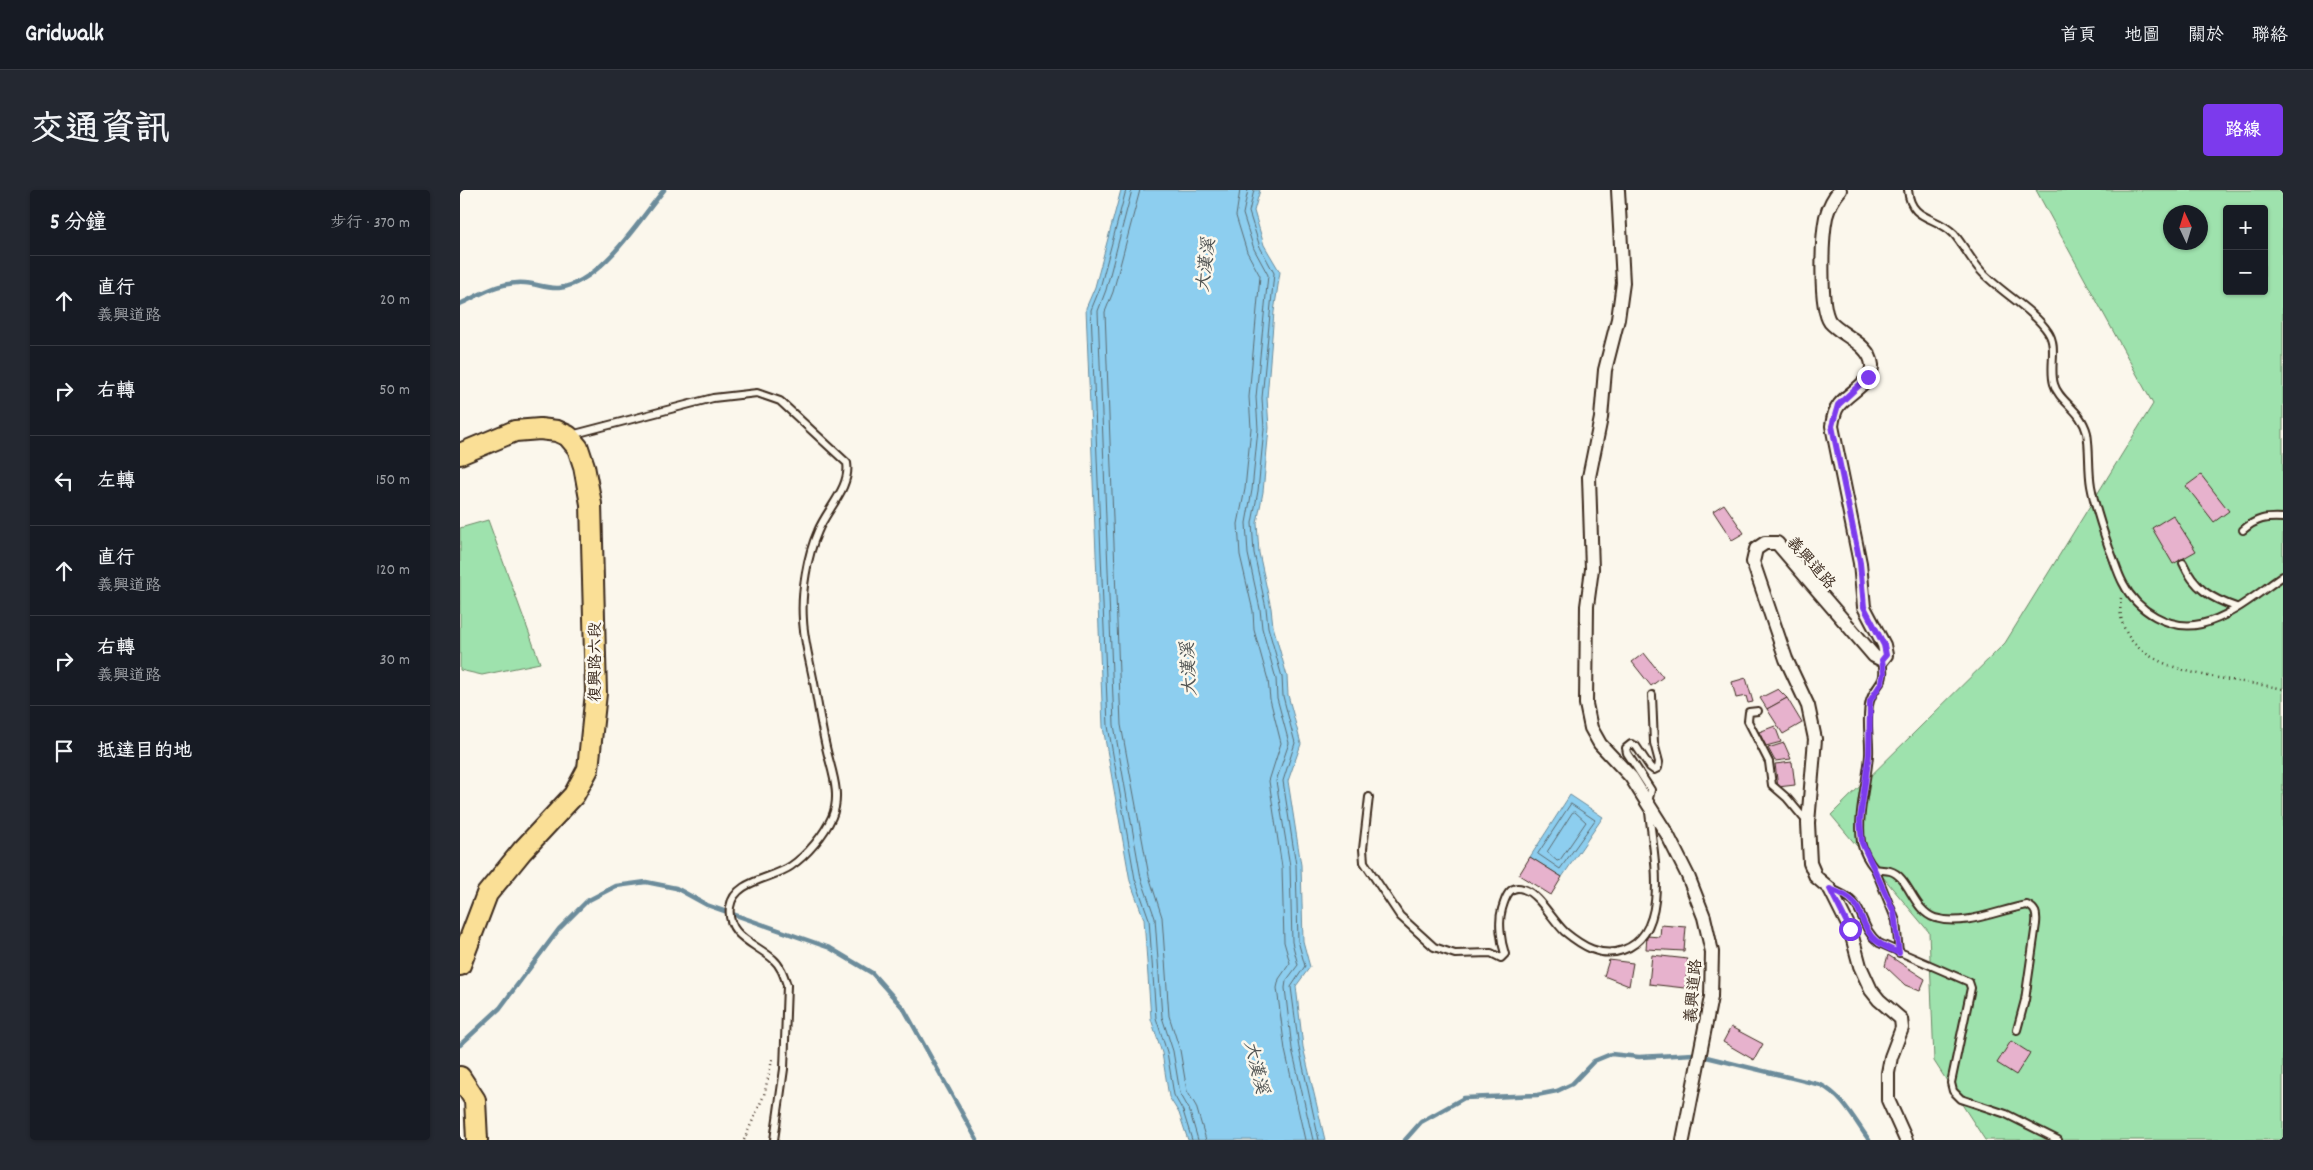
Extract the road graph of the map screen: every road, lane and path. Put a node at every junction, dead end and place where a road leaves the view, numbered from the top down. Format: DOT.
graph roads {
  1 [pos="1618,190"];
  2 [pos="1840,190"];
  3 [pos="1908,190"];
  4 [pos="568,436"];
  5 [pos="460,454"];
  6 [pos="2283,518"];
  7 [pos="2243,530"];
  8 [pos="2183,562"];
  9 [pos="2283,576"];
  10 [pos="2124,585"];
  11 [pos="2236,607"];
  12 [pos="1882,660"];
  13 [pos="2283,689"];
  14 [pos="1652,695"];
  15 [pos="1758,711"];
  16 [pos="1369,796"];
  17 [pos="1648,803"];
  18 [pos="1808,823"];
  19 [pos="1875,869"];
  20 [pos="1830,889"];
  21 [pos="1899,953"];
  22 [pos="460,965"];
  23 [pos="784,1029"];
  24 [pos="2017,1030"];
  25 [pos="460,1077"];
  26 [pos="477,1140"];
  27 [pos="744,1140"];
  28 [pos="774,1140"];
  29 [pos="1683,1140"];
  30 [pos="1906,1140"];
  31 [pos="2058,1140"];
  1 -- 17 [label="street, 義興道路"];
  2 -- 12 [label="street, 義興道路"];
  3 -- 10 [label="lane"];
  4 -- 5 [label="main road"];
  4 -- 22 [label="main road, 復興路六段"];
  4 -- 23 [label="lane"];
  6 -- 7 [label="lane"];
  8 -- 11 [label="lane"];
  9 -- 11 [label="lane"];
  10 -- 11 [label="lane"];
  10 -- 13 [label="path"];
  12 -- 18 [label="street, 義興道路"];
  12 -- 19 [label="lane"];
  14 -- 17 [label="lane"];
  15 -- 18 [label="lane"];
  16 -- 17 [label="lane"];
  17 -- 29 [label="street, 義興道路"];
  18 -- 20 [label="street, 義興道路"];
  19 -- 21 [label="lane"];
  19 -- 24 [label="lane"];
  20 -- 21 [label="lane"];
  20 -- 30 [label="street, 義興道路"];
  21 -- 31 [label="lane"];
  23 -- 27 [label="path"];
  23 -- 28 [label="lane"];
  25 -- 26 [label="main road"];
}
